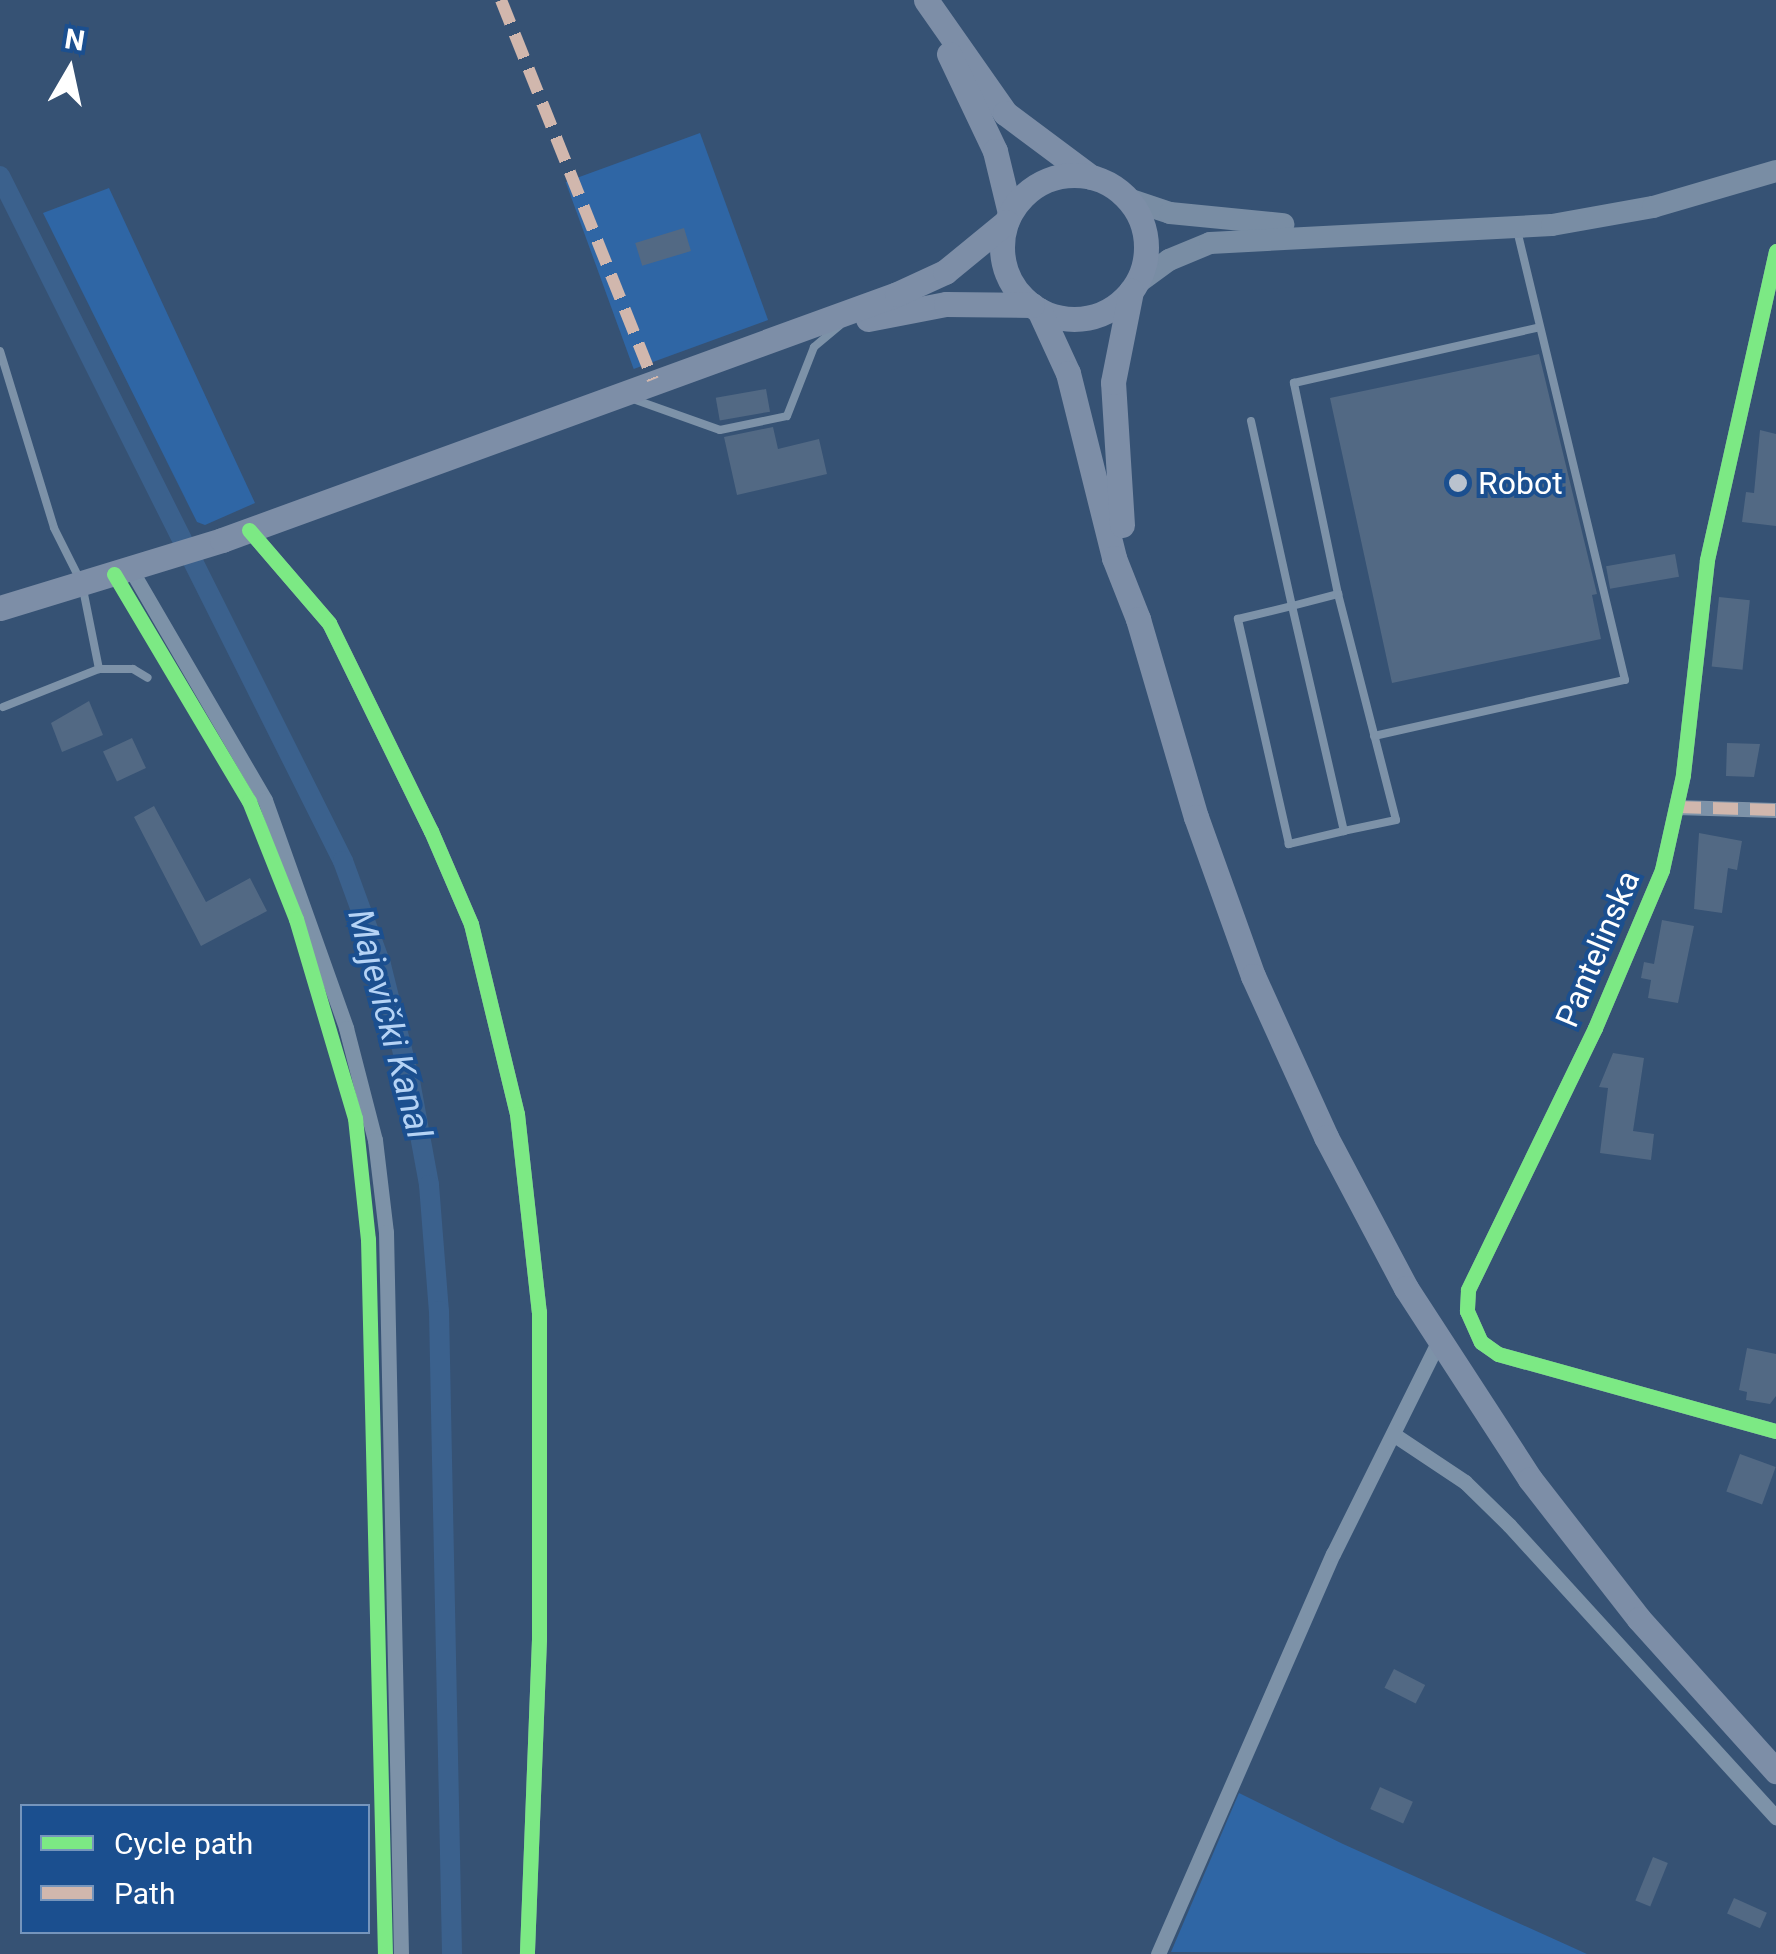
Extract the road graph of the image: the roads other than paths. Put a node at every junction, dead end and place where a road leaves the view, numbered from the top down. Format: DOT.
graph roads {
  1 [pos="924,0"];
  2 [pos="1776,171"];
  3 [pos="1091,177"];
  4 [pos="1128,199"];
  5 [pos="1008,218"];
  6 [pos="1516,228"];
  7 [pos="1381,232"];
  8 [pos="1776,251"];
  9 [pos="1133,288"];
  10 [pos="1036,308"];
  11 [pos="840,324"];
  12 [pos="1537,328"];
  13 [pos="780,337"];
  14 [pos="0,351"];
  15 [pos="613,395"];
  16 [pos="1251,421"];
  17 [pos="249,530"];
  18 [pos="130,568"];
  19 [pos="82,584"];
  20 [pos="1338,594"];
  21 [pos="1292,606"];
  22 [pos="0,608"];
  23 [pos="1138,619"];
  24 [pos="99,668"];
  25 [pos="148,678"];
  26 [pos="4,707"];
  27 [pos="1374,736"];
  28 [pos="1676,807"];
  29 [pos="1776,810"];
  30 [pos="1344,831"];
  31 [pos="1438,1340"];
  32 [pos="1776,1430"];
  33 [pos="1396,1436"];
  34 [pos="1776,1771"];
  35 [pos="1776,1816"];
  36 [pos="401,1954"];
  37 [pos="527,1954"];
  38 [pos="1158,1954"];
  1 -- 3 [label="main road"];
  1 -- 5 [label="main road"];
  2 -- 6 [label="main road"];
  3 -- 4 [label="main road"];
  3 -- 5 [label="main road"];
  4 -- 7 [label="main road"];
  4 -- 9 [label="main road"];
  5 -- 10 [label="main road"];
  5 -- 13 [label="main road"];
  6 -- 7 [label="main road"];
  6 -- 12 [label="lane"];
  7 -- 9 [label="main road"];
  8 -- 28 [label="street, Pantelinska"];
  9 -- 10 [label="main road"];
  9 -- 23 [label="main road"];
  10 -- 11 [label="main road"];
  10 -- 23 [label="main road"];
  11 -- 13 [label="main road"];
  11 -- 15 [label="lane"];
  12 -- 20 [label="lane"];
  12 -- 27 [label="lane"];
  13 -- 15 [label="main road"];
  14 -- 19 [label="lane"];
  15 -- 17 [label="main road"];
  16 -- 21 [label="lane"];
  17 -- 18 [label="main road"];
  17 -- 37 [label="street"];
  18 -- 19 [label="main road"];
  18 -- 36 [label="street"];
  19 -- 22 [label="main road"];
  19 -- 24 [label="lane"];
  20 -- 21 [label="lane"];
  20 -- 27 [label="lane"];
  21 -- 30 [label="lane"];
  21 -- 30 [label="lane"];
  23 -- 31 [label="main road"];
  24 -- 25 [label="lane"];
  24 -- 26 [label="lane"];
  27 -- 30 [label="lane"];
  28 -- 29 [label="street"];
  28 -- 32 [label="street, Pantelinska"];
  31 -- 33 [label="street"];
  31 -- 34 [label="main road"];
  33 -- 35 [label="street"];
  33 -- 38 [label="street"];
}
